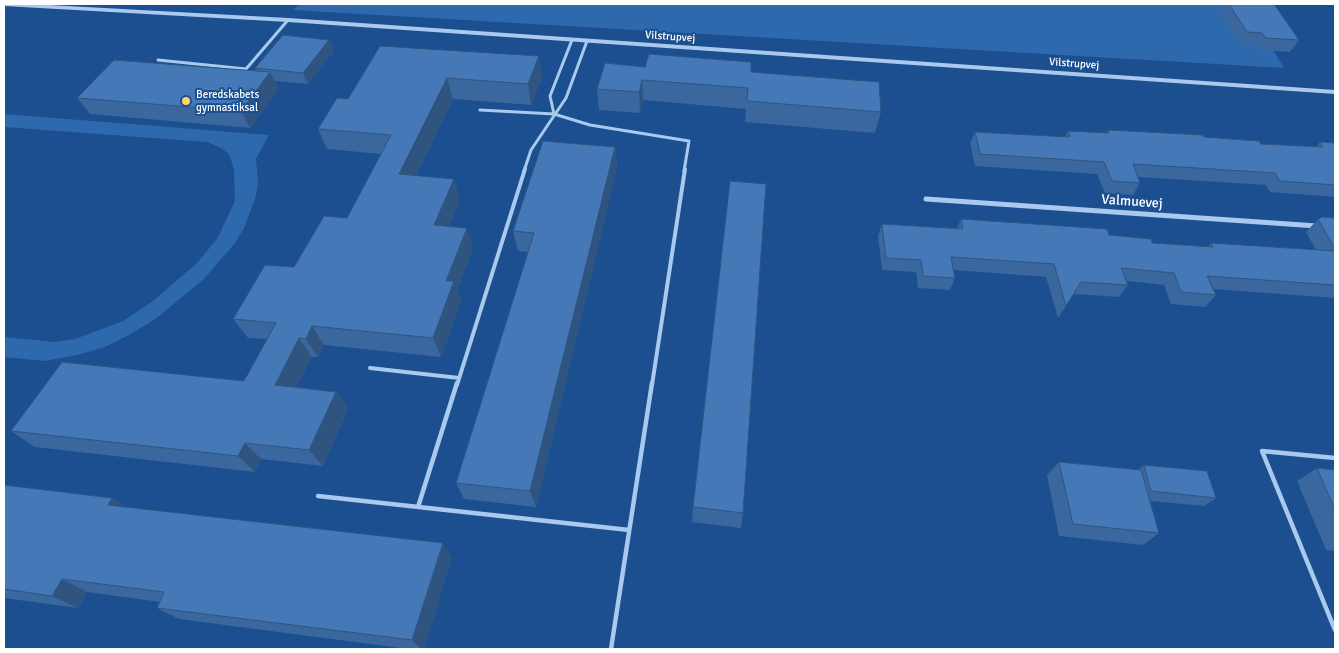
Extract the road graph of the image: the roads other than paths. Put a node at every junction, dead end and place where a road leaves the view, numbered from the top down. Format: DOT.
graph roads {
  1 [pos="4,4"];
  2 [pos="288,20"];
  3 [pos="572,40"];
  4 [pos="587,41"];
  5 [pos="158,60"];
  6 [pos="1335,92"];
  7 [pos="480,110"];
  8 [pos="554,114"];
  9 [pos="926,199"];
  10 [pos="1325,226"];
  11 [pos="370,368"];
  12 [pos="459,378"];
  13 [pos="1335,458"];
  14 [pos="318,496"];
  15 [pos="418,507"];
  16 [pos="629,530"];
  17 [pos="1335,630"];
  18 [pos="611,649"];
  1 -- 2 [label="street, Vilstrupvej"];
  2 -- 3 [label="street, Vilstrupvej"];
  2 -- 5 [label="lane"];
  3 -- 4 [label="street, Vilstrupvej"];
  3 -- 8 [label="lane"];
  4 -- 6 [label="street, Vilstrupvej"];
  4 -- 8 [label="lane"];
  7 -- 8 [label="lane"];
  8 -- 12 [label="lane"];
  8 -- 16 [label="lane"];
  9 -- 10 [label="street, Valmuevej"];
  11 -- 12 [label="lane"];
  12 -- 15 [label="lane"];
  13 -- 17 [label="lane"];
  14 -- 15 [label="lane"];
  15 -- 16 [label="lane"];
  16 -- 18 [label="lane"];
}
